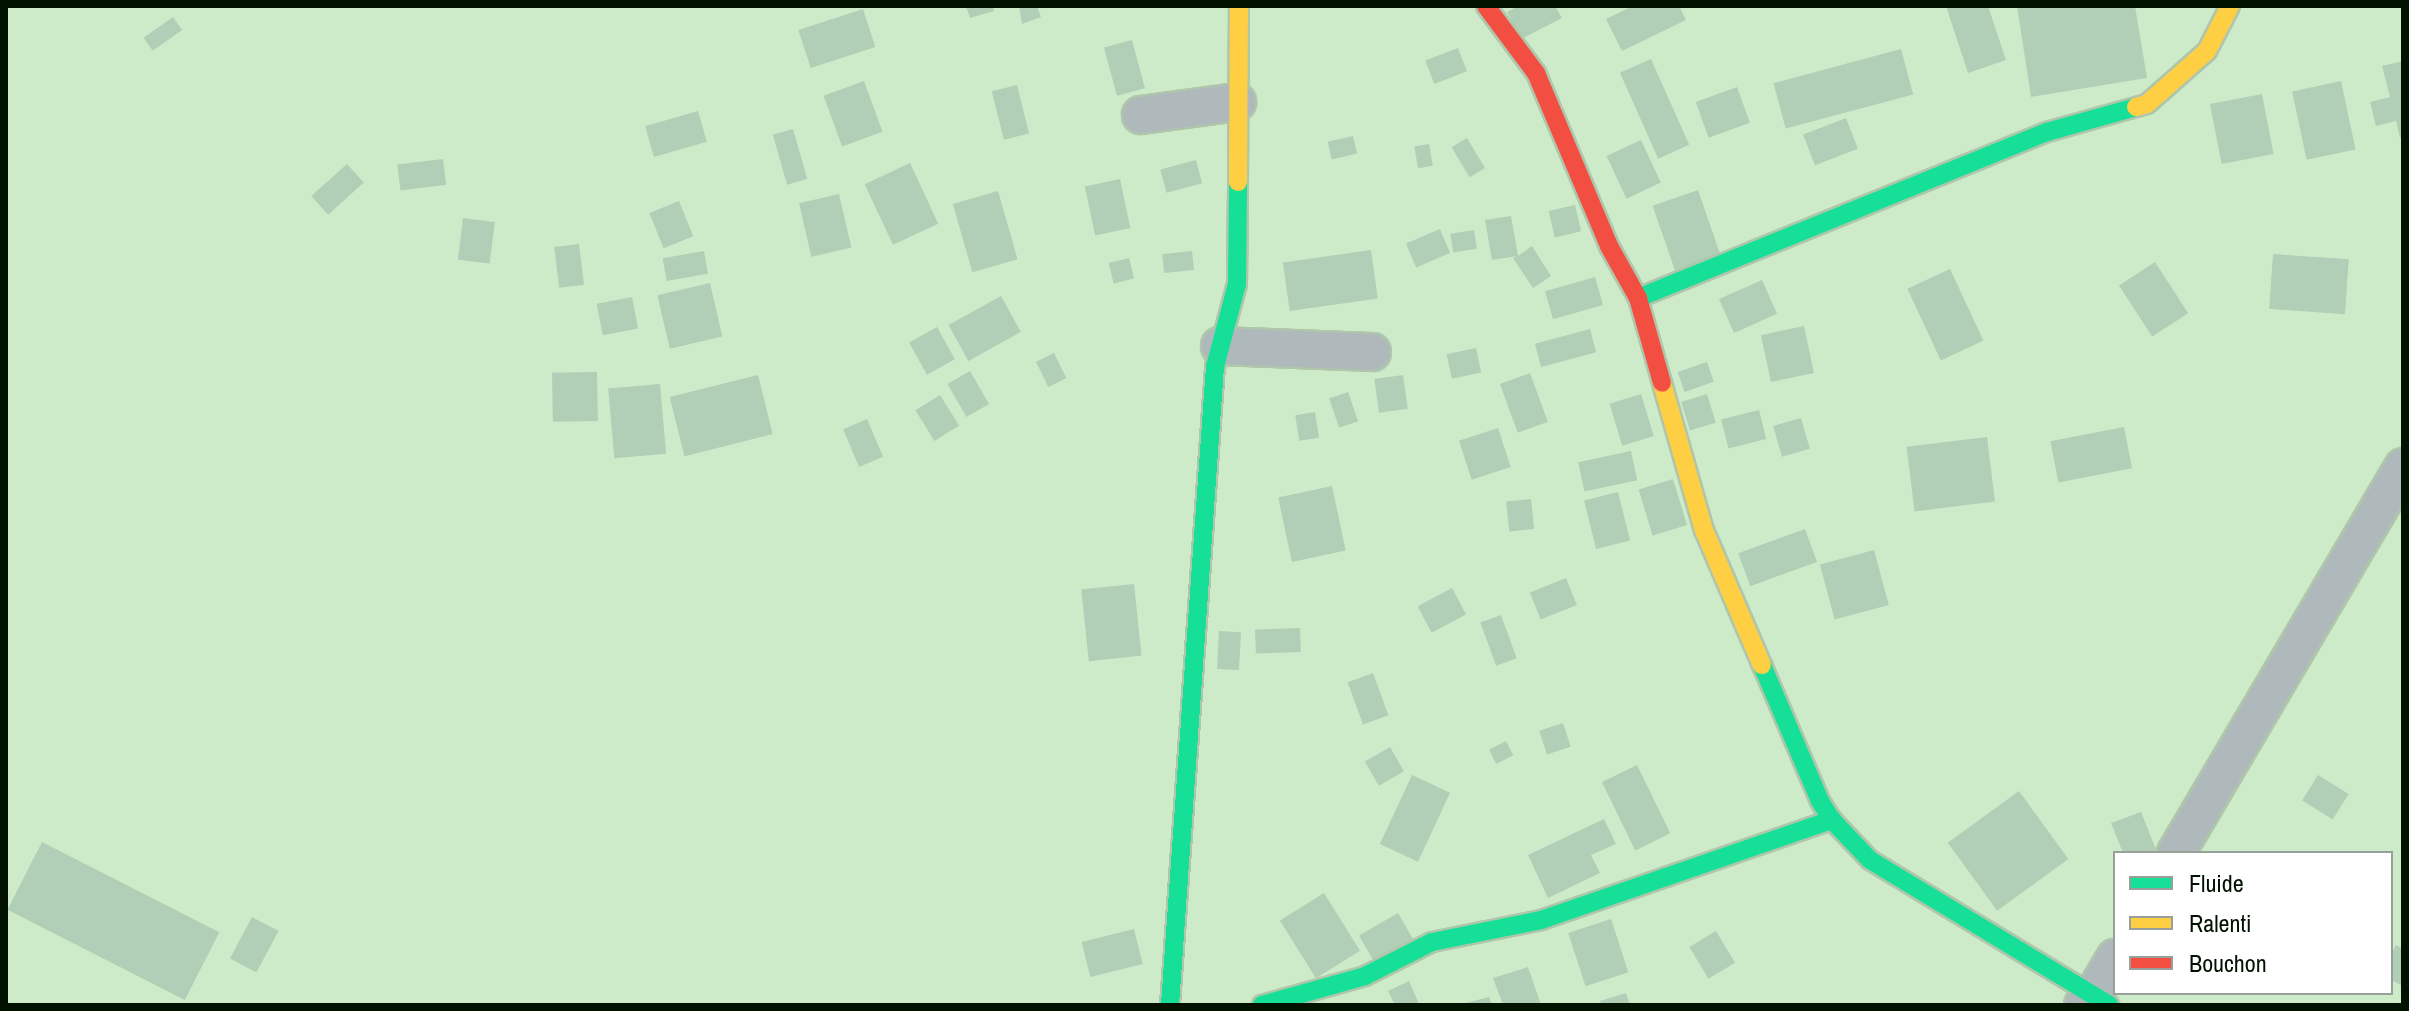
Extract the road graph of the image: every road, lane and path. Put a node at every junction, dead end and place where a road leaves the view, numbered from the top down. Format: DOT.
graph roads {
  1 [pos="1239,6"];
  2 [pos="1486,6"];
  3 [pos="2230,6"];
  4 [pos="1237,102"];
  5 [pos="1141,115"];
  6 [pos="1638,298"];
  7 [pos="1220,346"];
  8 [pos="1372,352"];
  9 [pos="2403,467"];
  10 [pos="1832,820"];
  11 [pos="2177,851"];
  12 [pos="2113,962"];
  13 [pos="2095,1001"];
  14 [pos="1170,1005"];
  15 [pos="1262,1005"];
  1 -- 4 [label="street"];
  2 -- 6 [label="street"];
  3 -- 6 [label="street"];
  4 -- 5 [label="street"];
  4 -- 7 [label="street"];
  6 -- 10 [label="street"];
  7 -- 8 [label="street"];
  7 -- 14 [label="street"];
  9 -- 11 [label="street"];
  10 -- 13 [label="street"];
  10 -- 15 [label="street"];
  12 -- 13 [label="street"];
}
